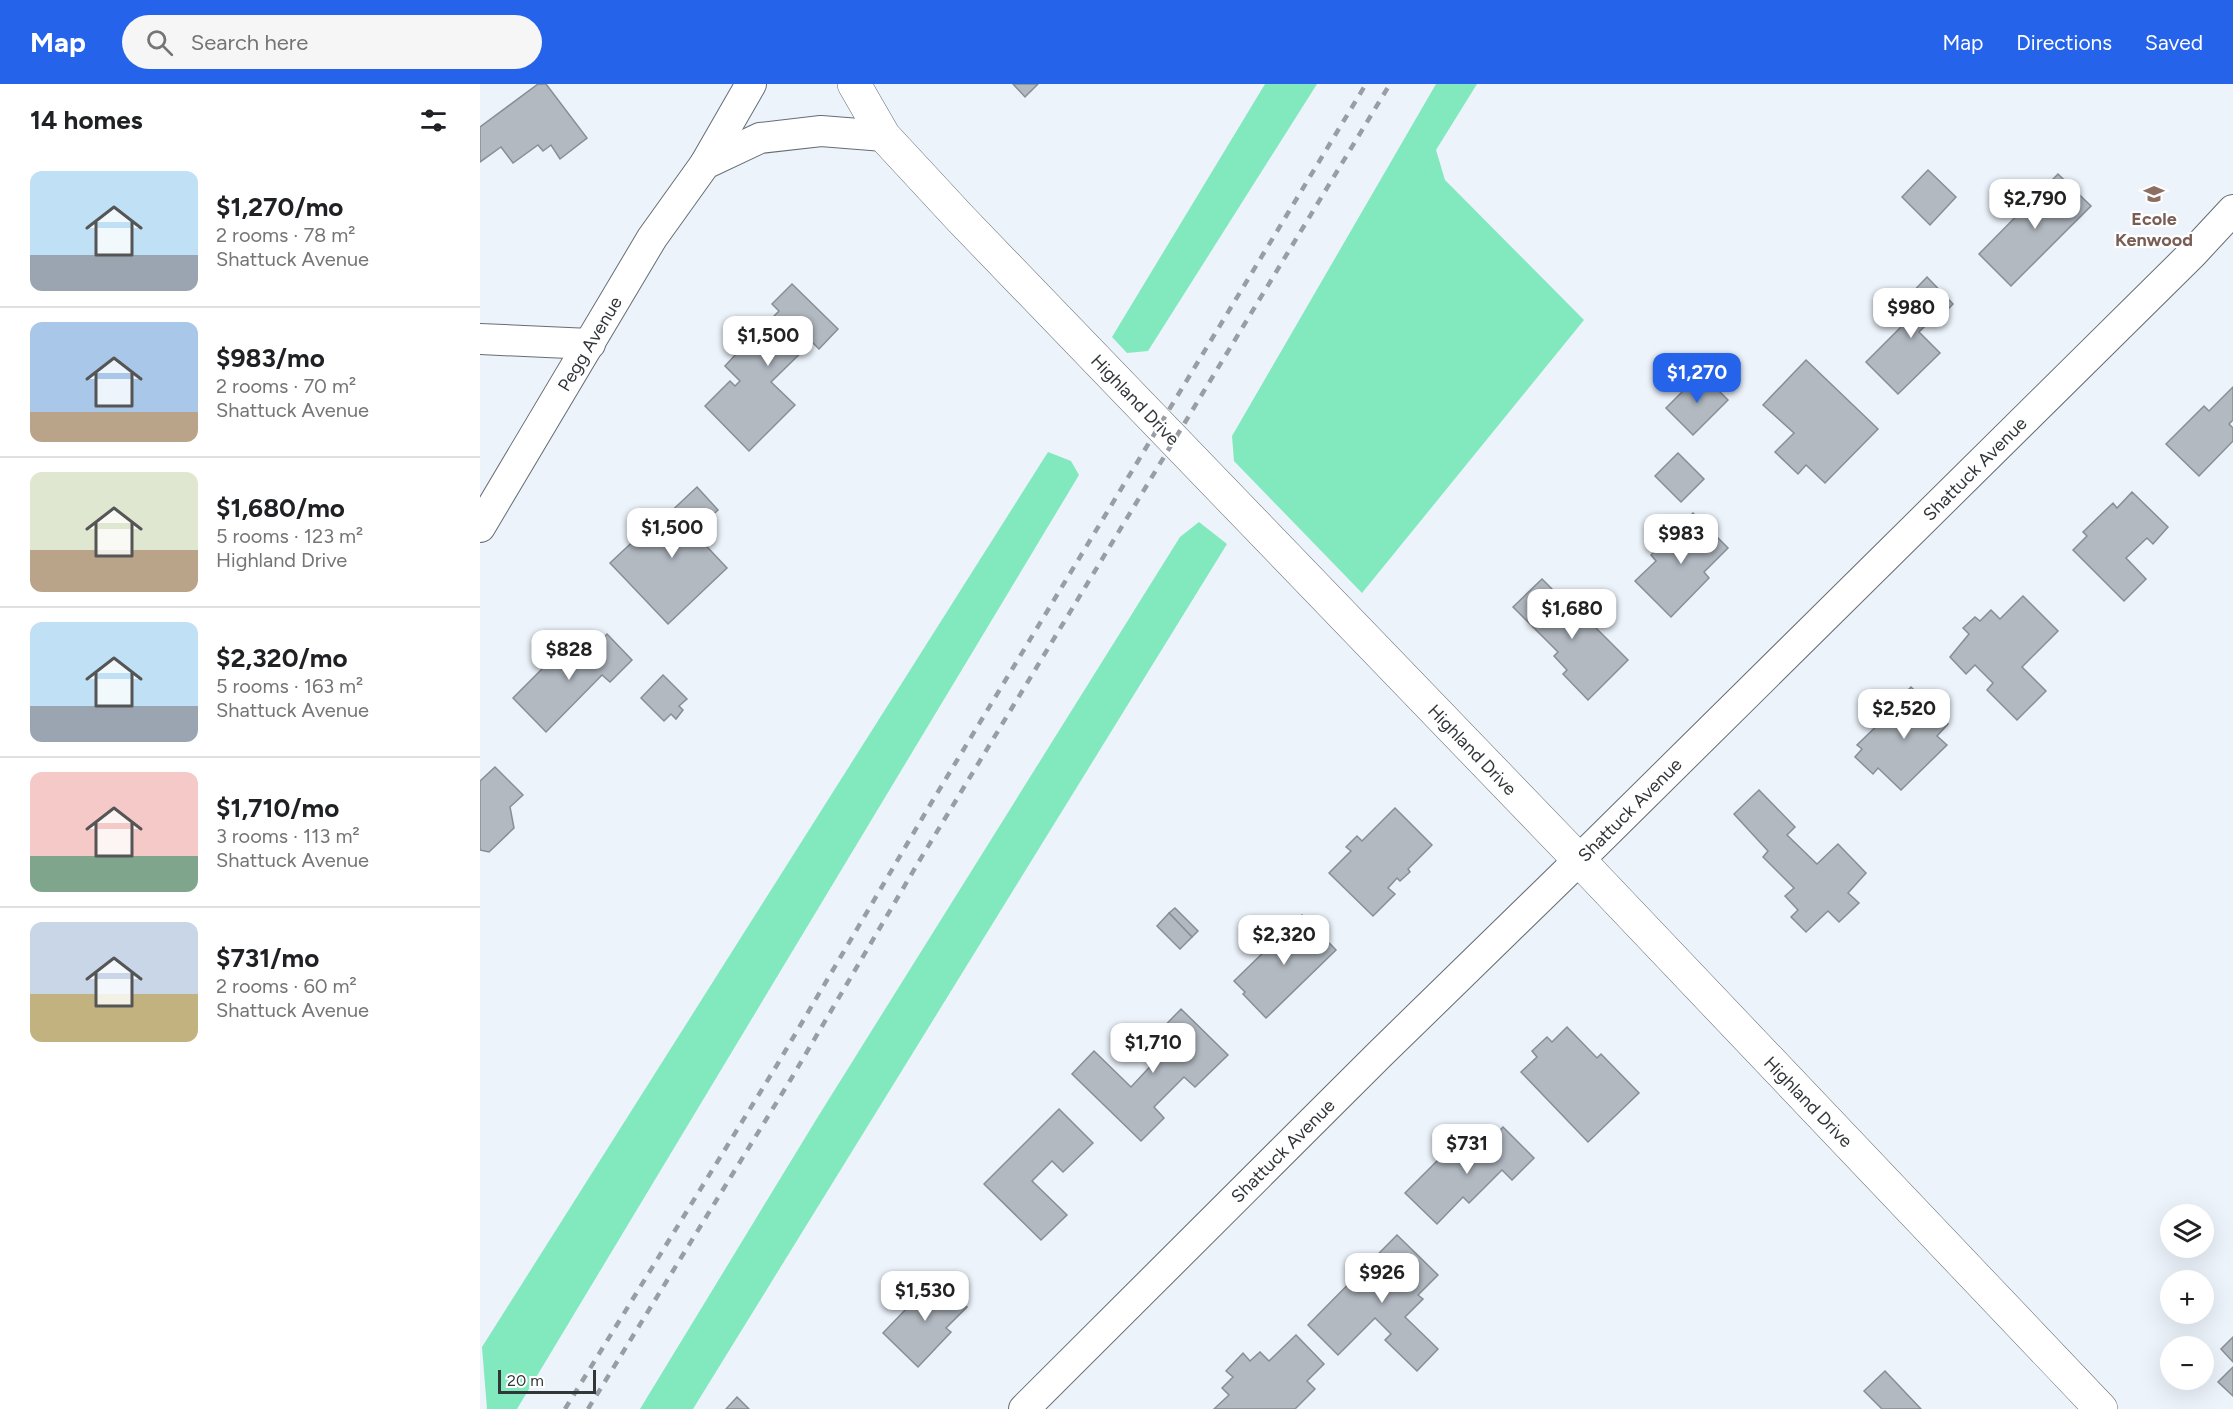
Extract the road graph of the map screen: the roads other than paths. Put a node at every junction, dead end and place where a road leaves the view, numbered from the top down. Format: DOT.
graph roads {
  1 [pos="751,84"];
  2 [pos="854,84"];
  3 [pos="884,136"];
  4 [pos="705,164"];
  5 [pos="2233,210"];
  6 [pos="480,339"];
  7 [pos="590,344"];
  8 [pos="480,527"];
  9 [pos="1579,860"];
  10 [pos="1024,1409"];
  11 [pos="2101,1409"];
  1 -- 4 [label="street, Pegg Avenue"];
  2 -- 3 [label="street, Highland Drive"];
  3 -- 4 [label="street, Pegg Avenue"];
  3 -- 9 [label="street, Highland Drive"];
  4 -- 7 [label="street, Pegg Avenue"];
  5 -- 9 [label="street, Shattuck Avenue"];
  6 -- 7 [label="street"];
  7 -- 8 [label="street, Pegg Avenue"];
  9 -- 10 [label="street, Shattuck Avenue"];
  9 -- 11 [label="street, Highland Drive"];
}
